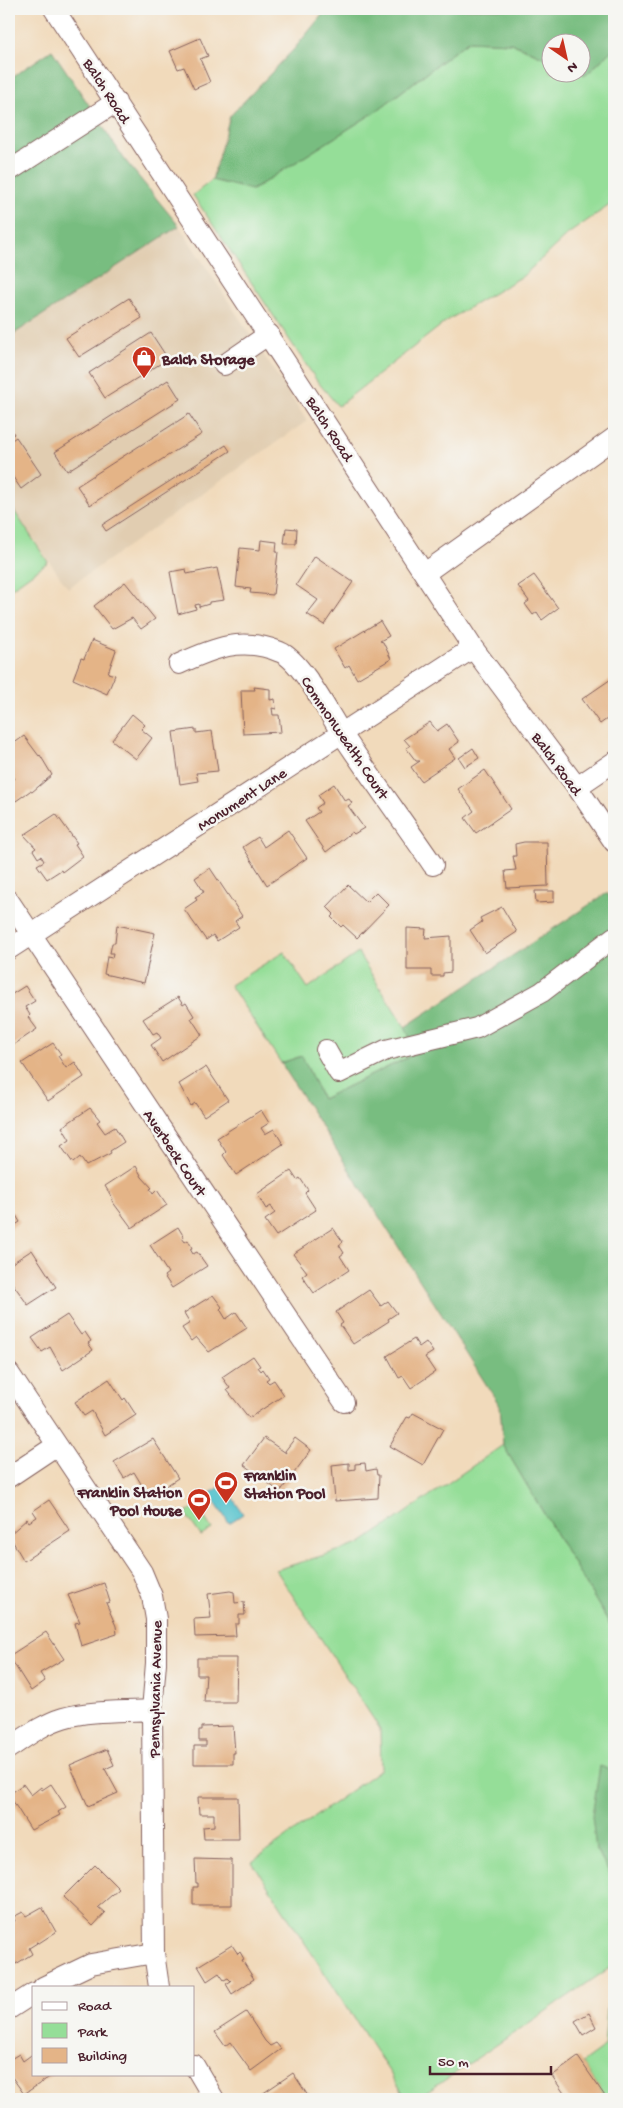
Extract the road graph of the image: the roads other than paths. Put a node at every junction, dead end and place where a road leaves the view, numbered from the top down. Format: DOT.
graph roads {
  1 [pos="54,9"];
  2 [pos="116,102"];
  3 [pos="9,171"];
  4 [pos="269,334"];
  5 [pos="224,365"];
  6 [pos="614,438"];
  7 [pos="425,573"];
  8 [pos="473,648"];
  9 [pos="178,664"];
  10 [pos="341,733"];
  11 [pos="614,762"];
  12 [pos="577,787"];
  13 [pos="614,842"];
  14 [pos="434,865"];
  15 [pos="9,901"];
  16 [pos="30,935"];
  17 [pos="614,937"];
  18 [pos="9,949"];
  19 [pos="326,1050"];
  20 [pos="9,1373"];
  21 [pos="344,1402"];
  22 [pos="57,1445"];
  23 [pos="9,1477"];
  24 [pos="152,1710"];
  25 [pos="9,1748"];
  26 [pos="154,1953"];
  27 [pos="45,1986"];
  28 [pos="159,1986"];
  29 [pos="32,1994"];
  30 [pos="9,2009"];
  31 [pos="195,2068"];
  32 [pos="214,2099"];
  1 -- 2 [label="street, Balch Road"];
  2 -- 3 [label="street"];
  2 -- 4 [label="street, Balch Road"];
  4 -- 5 [label="street"];
  4 -- 7 [label="street, Balch Road"];
  6 -- 7 [label="street"];
  7 -- 8 [label="street, Balch Road"];
  8 -- 10 [label="street, Monument Lane"];
  8 -- 12 [label="street, Balch Road"];
  9 -- 10 [label="street, Commonwealth Court"];
  10 -- 14 [label="street, Commonwealth Court"];
  10 -- 16 [label="street, Monument Lane"];
  11 -- 12 [label="street"];
  12 -- 13 [label="street, Balch Road"];
  15 -- 16 [label="street, Averbeck Court"];
  16 -- 18 [label="street, Monument Lane"];
  16 -- 21 [label="street, Averbeck Court"];
  17 -- 19 [label="street"];
  20 -- 22 [label="street, Pennsylvania Avenue"];
  22 -- 23 [label="street"];
  22 -- 24 [label="street, Pennsylvania Avenue"];
  24 -- 25 [label="street"];
  24 -- 26 [label="street, Pennsylvania Avenue"];
  26 -- 27 [label="street"];
  26 -- 28 [label="street, Pennsylvania Avenue"];
  29 -- 30 [label="street"];
  31 -- 32 [label="street"];
}
